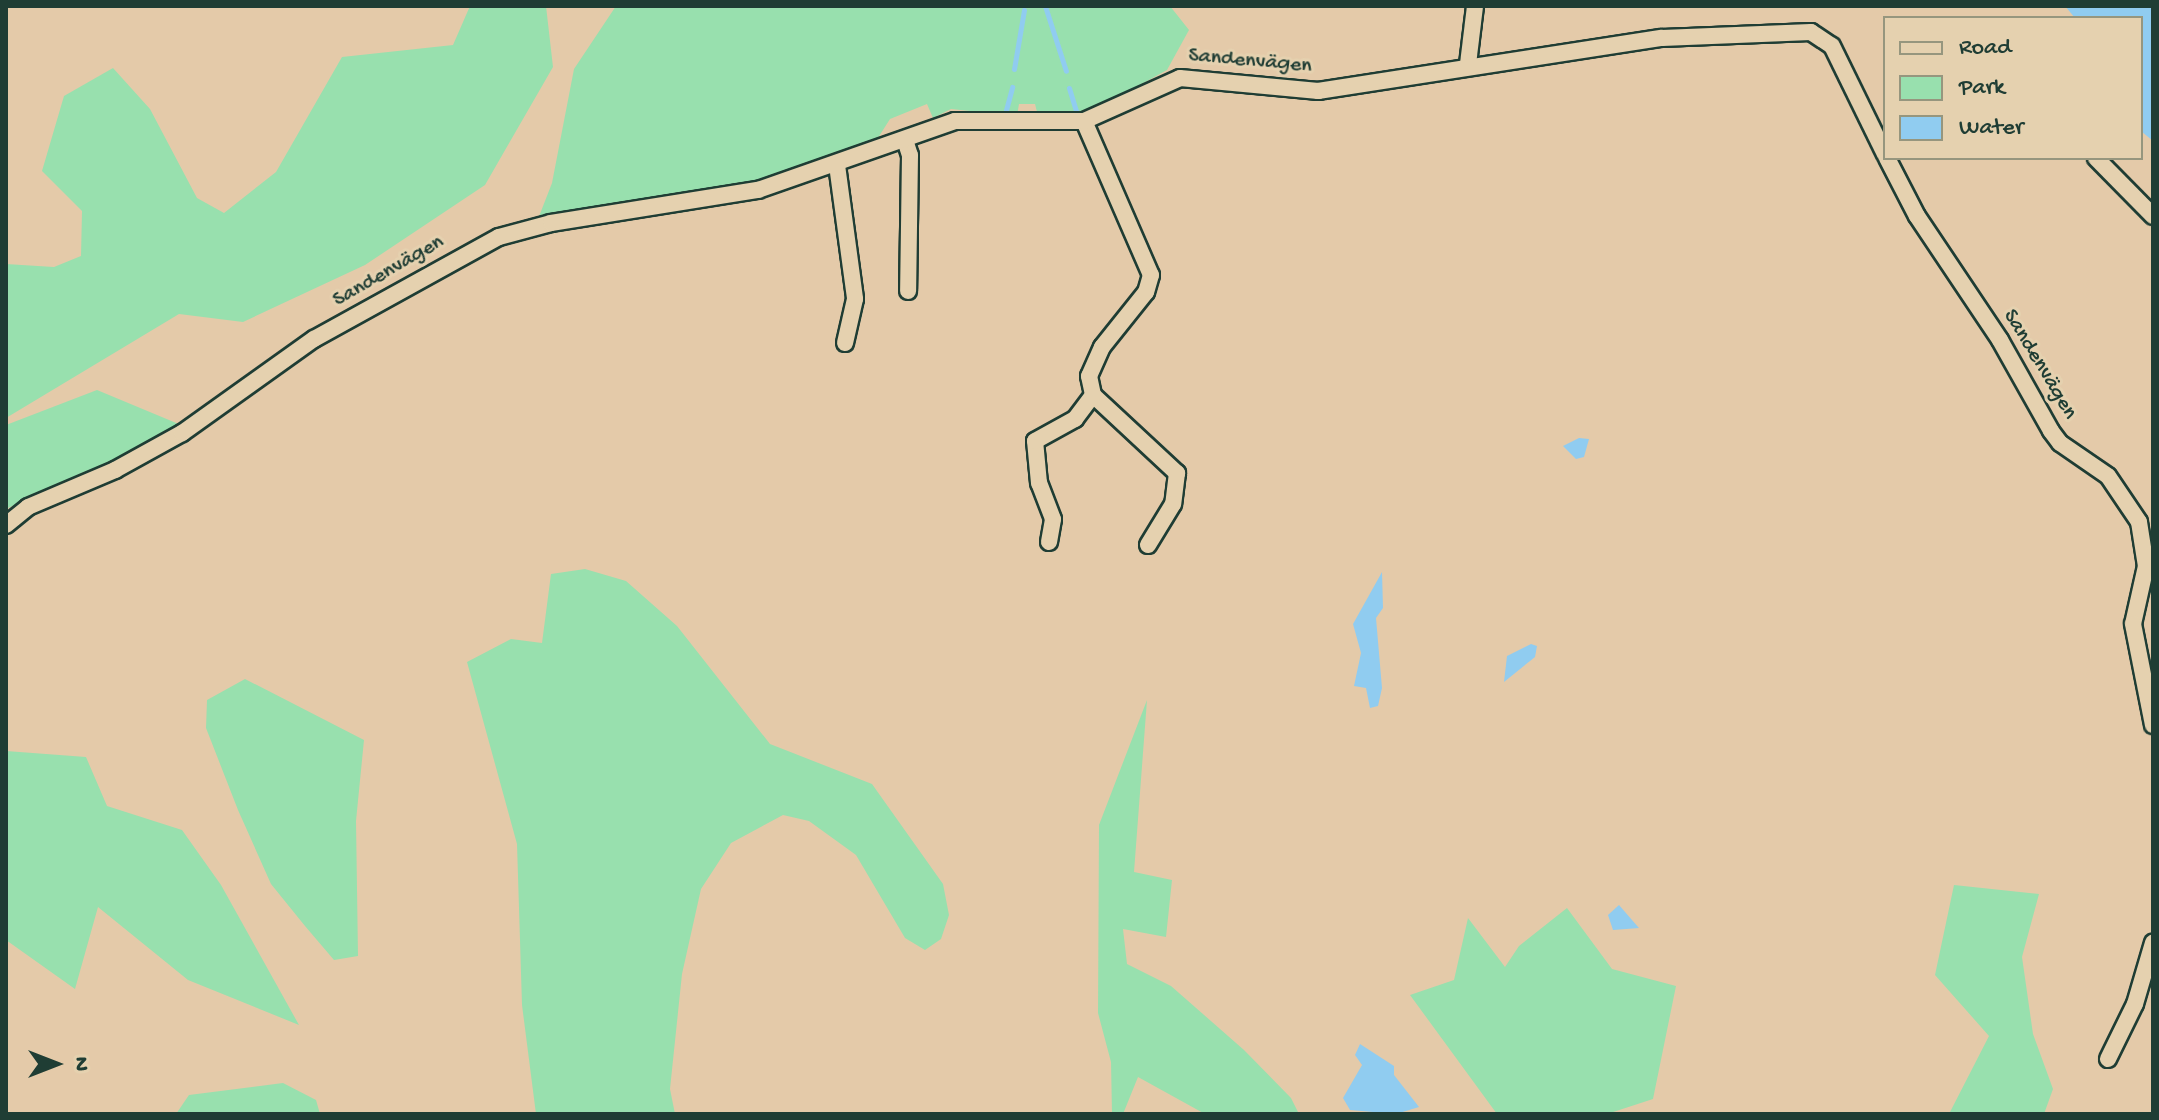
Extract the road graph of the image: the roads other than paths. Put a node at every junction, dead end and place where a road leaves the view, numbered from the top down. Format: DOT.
graph roads {
  1 [pos="1475,6"];
  2 [pos="1468,64"];
  3 [pos="1084,121"];
  4 [pos="1879,129"];
  5 [pos="905,140"];
  6 [pos="1888,160"];
  7 [pos="2098,160"];
  8 [pos="837,165"];
  9 [pos="2153,216"];
  10 [pos="908,291"];
  11 [pos="845,343"];
  12 [pos="1093,395"];
  13 [pos="7,521"];
  14 [pos="1049,542"];
  15 [pos="1148,545"];
  16 [pos="2153,725"];
  17 [pos="2153,943"];
  18 [pos="2108,1059"];
  1 -- 2 [label="street"];
  2 -- 3 [label="street, Sandenvägen"];
  2 -- 4 [label="street, Sandenvägen"];
  3 -- 5 [label="street, Sandenvägen"];
  3 -- 12 [label="street"];
  5 -- 8 [label="street, Sandenvägen"];
  5 -- 10 [label="street"];
  6 -- 16 [label="street, Sandenvägen"];
  7 -- 9 [label="street"];
  8 -- 11 [label="street"];
  8 -- 13 [label="street, Sandenvägen"];
  12 -- 14 [label="street"];
  12 -- 15 [label="street"];
  17 -- 18 [label="street"];
}
